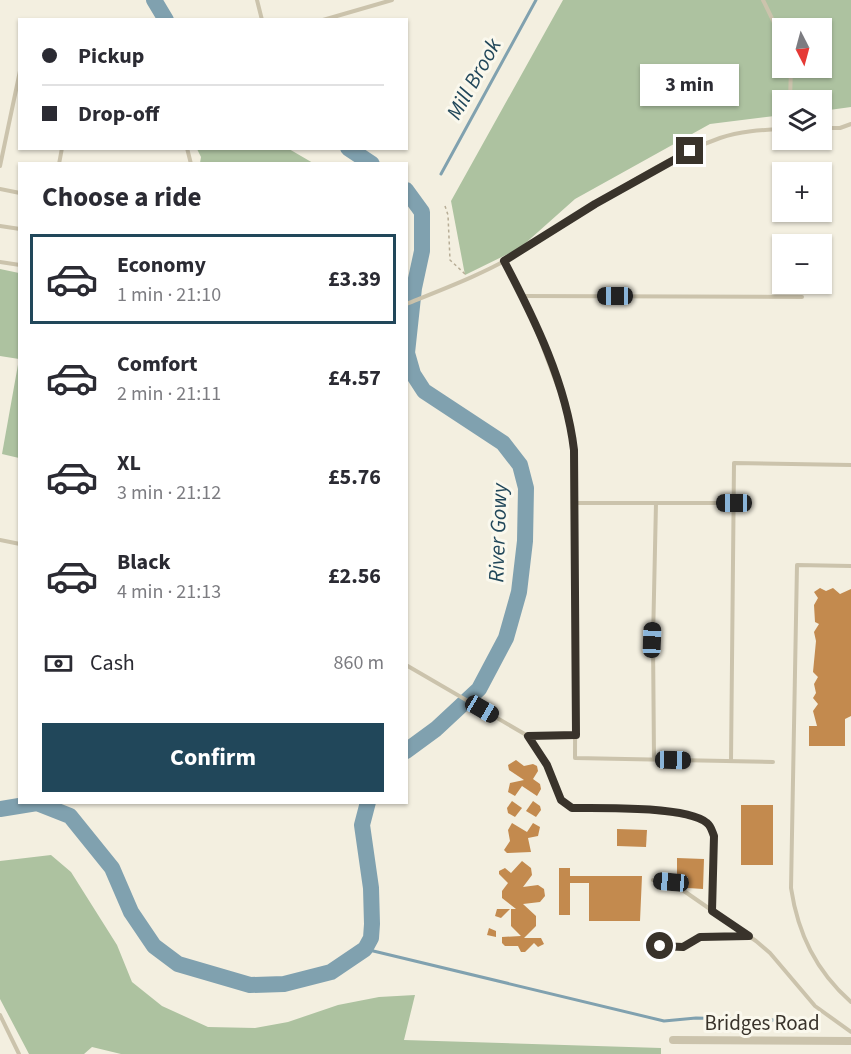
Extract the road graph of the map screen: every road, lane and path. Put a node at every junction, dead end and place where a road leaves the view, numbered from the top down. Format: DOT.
graph roads {
  1 [pos="257,0"];
  2 [pos="392,0"];
  3 [pos="763,0"];
  4 [pos="262,18"];
  5 [pos="330,18"];
  6 [pos="772,18"];
  7 [pos="18,80"];
  8 [pos="851,124"];
  9 [pos="832,128"];
  10 [pos="772,130"];
  11 [pos="0,166"];
  12 [pos="0,189"];
  13 [pos="18,193"];
  14 [pos="445,206"];
  15 [pos="0,226"];
  16 [pos="18,229"];
  17 [pos="504,261"];
  18 [pos="0,262"];
  19 [pos="18,265"];
  20 [pos="471,277"];
  21 [pos="522,296"];
  22 [pos="802,297"];
  23 [pos="408,303"];
  24 [pos="851,465"];
  25 [pos="576,503"];
  26 [pos="656,503"];
  27 [pos="734,503"];
  28 [pos="0,540"];
  29 [pos="18,544"];
  30 [pos="851,566"];
  31 [pos="408,666"];
  32 [pos="576,735"];
  33 [pos="528,736"];
  34 [pos="654,759"];
  35 [pos="731,761"];
  36 [pos="772,762"];
  37 [pos="653,880"];
  38 [pos="712,911"];
  39 [pos="749,936"];
  40 [pos="660,946"];
  41 [pos="851,1002"];
  42 [pos="0,1016"];
  43 [pos="851,1032"];
  44 [pos="673,1040"];
  45 [pos="851,1041"];
  46 [pos="19,1054"];
  1 -- 4 [label="lane"];
  2 -- 5 [label="lane"];
  3 -- 6 [label="lane"];
  7 -- 11 [label="lane"];
  8 -- 9 [label="lane"];
  10 -- 17 [label="lane"];
  12 -- 13 [label="lane"];
  14 -- 20 [label="path"];
  15 -- 16 [label="lane"];
  17 -- 20 [label="lane"];
  17 -- 21 [label="lane"];
  18 -- 19 [label="lane"];
  20 -- 23 [label="lane"];
  21 -- 22 [label="lane"];
  21 -- 25 [label="lane"];
  24 -- 27 [label="lane"];
  25 -- 26 [label="lane"];
  25 -- 32 [label="lane"];
  26 -- 27 [label="lane"];
  26 -- 34 [label="lane"];
  27 -- 35 [label="lane"];
  28 -- 29 [label="lane"];
  30 -- 41 [label="lane"];
  31 -- 33 [label="lane"];
  32 -- 33 [label="lane"];
  32 -- 34 [label="lane"];
  33 -- 38 [label="lane"];
  34 -- 35 [label="lane"];
  35 -- 36 [label="lane"];
  37 -- 38 [label="lane"];
  38 -- 39 [label="lane"];
  39 -- 40 [label="lane"];
  39 -- 43 [label="lane"];
  42 -- 46 [label="lane"];
  44 -- 45 [label="street, Bridges Road"];
}
